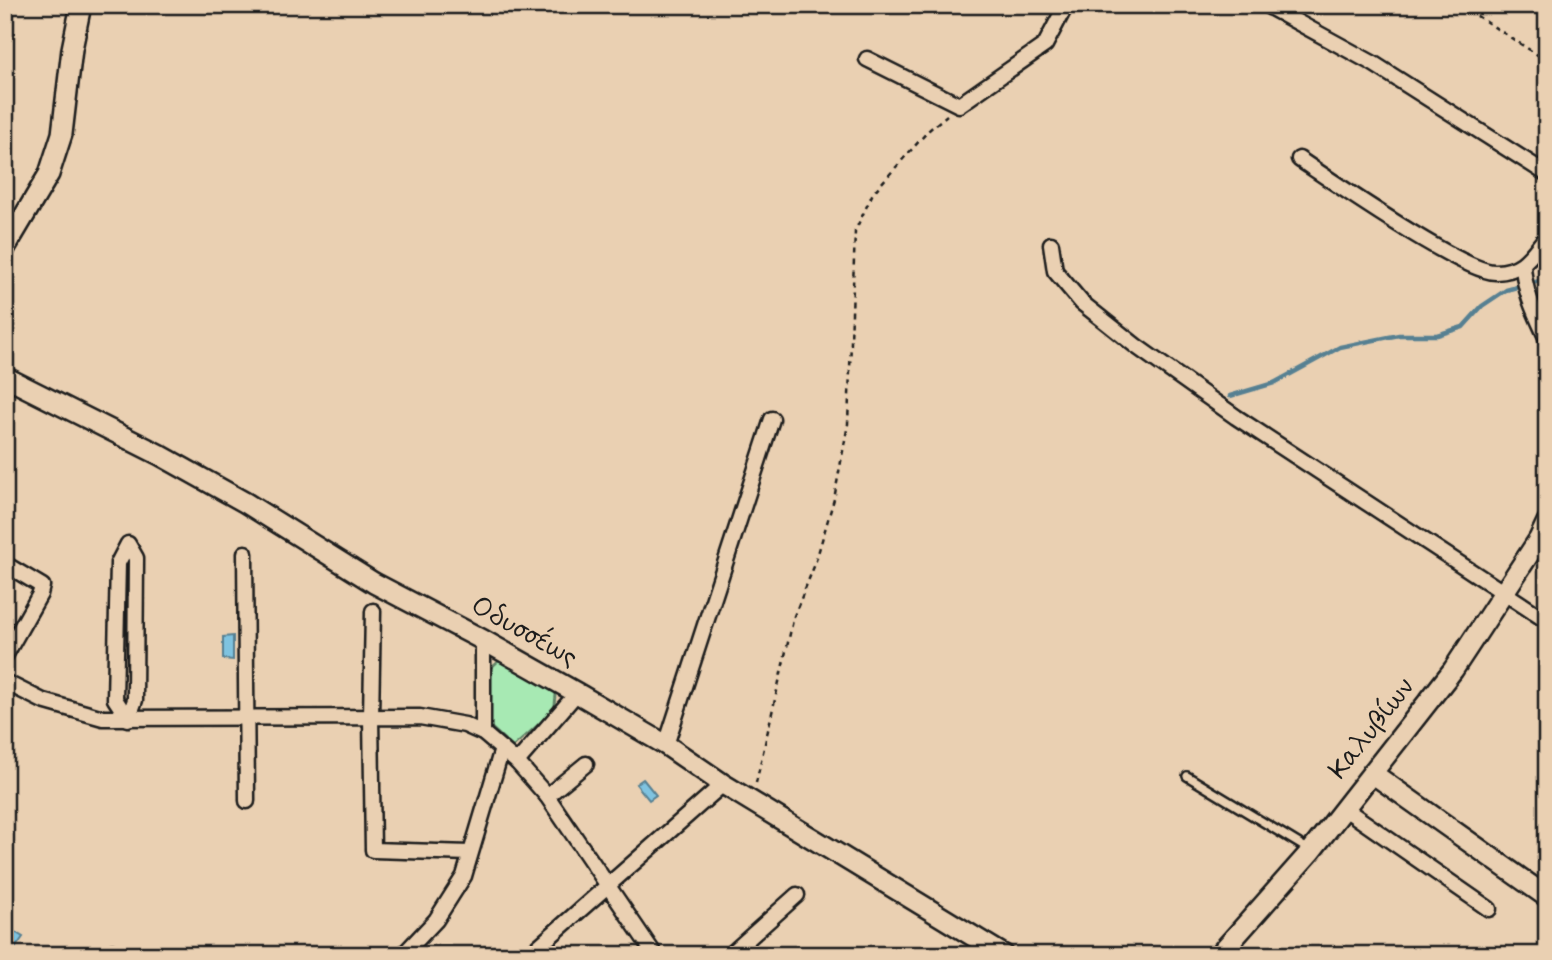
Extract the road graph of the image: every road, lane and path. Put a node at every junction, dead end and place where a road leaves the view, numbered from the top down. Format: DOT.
graph roads {
  1 [pos="80,5"];
  2 [pos="1066,5"];
  3 [pos="1266,5"];
  4 [pos="1460,5"];
  5 [pos="867,59"];
  6 [pos="1547,61"];
  7 [pos="959,105"];
  8 [pos="1299,159"];
  9 [pos="1547,174"];
  10 [pos="1547,236"];
  11 [pos="1051,244"];
  12 [pos="5,248"];
  13 [pos="1524,271"];
  14 [pos="1547,339"];
  15 [pos="5,377"];
  16 [pos="772,419"];
  17 [pos="1547,522"];
  18 [pos="245,552"];
  19 [pos="5,564"];
  20 [pos="1504,592"];
  21 [pos="373,611"];
  22 [pos="1547,621"];
  23 [pos="483,640"];
  24 [pos="5,656"];
  25 [pos="5,682"];
  26 [pos="576,693"];
  27 [pos="248,717"];
  28 [pos="371,717"];
  29 [pos="128,719"];
  30 [pos="483,733"];
  31 [pos="666,745"];
  32 [pos="502,748"];
  33 [pos="517,762"];
  34 [pos="586,764"];
  35 [pos="1373,774"];
  36 [pos="1187,776"];
  37 [pos="723,784"];
  38 [pos="547,796"];
  39 [pos="752,800"];
  40 [pos="247,801"];
  41 [pos="1345,809"];
  42 [pos="1311,851"];
  43 [pos="470,853"];
  44 [pos="606,885"];
  45 [pos="797,895"];
  46 [pos="1547,897"];
  47 [pos="1489,909"];
  48 [pos="403,955"];
  49 [pos="529,955"];
  50 [pos="655,955"];
  51 [pos="730,955"];
  52 [pos="1004,955"];
  53 [pos="1219,955"];
  1 -- 12 [label="street"];
  2 -- 7 [label="street"];
  3 -- 9 [label="street"];
  4 -- 6 [label="path"];
  5 -- 7 [label="street"];
  7 -- 39 [label="path"];
  8 -- 13 [label="street"];
  10 -- 13 [label="street"];
  11 -- 20 [label="street"];
  13 -- 14 [label="street"];
  15 -- 23 [label="street, Οδυσσέως"];
  16 -- 31 [label="street"];
  17 -- 20 [label="street, Καλυβίων"];
  18 -- 27 [label="street"];
  19 -- 24 [label="street"];
  20 -- 22 [label="street"];
  20 -- 35 [label="street, Καλυβίων"];
  21 -- 28 [label="street"];
  23 -- 26 [label="street, Οδυσσέως"];
  23 -- 30 [label="street"];
  25 -- 29 [label="street"];
  26 -- 31 [label="street, Οδυσσέως"];
  26 -- 33 [label="street"];
  27 -- 28 [label="street"];
  27 -- 29 [label="street"];
  27 -- 40 [label="street"];
  28 -- 30 [label="street"];
  28 -- 43 [label="street"];
  29 -- 29 [label="street"];
  30 -- 32 [label="street"];
  31 -- 37 [label="street, Οδυσσέως"];
  32 -- 33 [label="street"];
  32 -- 43 [label="street"];
  33 -- 38 [label="street"];
  34 -- 38 [label="street"];
  35 -- 41 [label="street, Καλυβίων"];
  35 -- 46 [label="street"];
  36 -- 42 [label="lane"];
  37 -- 39 [label="street, Οδυσσέως"];
  37 -- 44 [label="street"];
  38 -- 44 [label="street"];
  39 -- 52 [label="street, Οδυσσέως"];
  41 -- 42 [label="street, Καλυβίων"];
  41 -- 47 [label="street"];
  42 -- 53 [label="street, Καλυβίων"];
  43 -- 48 [label="street"];
  44 -- 49 [label="street"];
  44 -- 50 [label="street"];
  45 -- 51 [label="street"];
}
